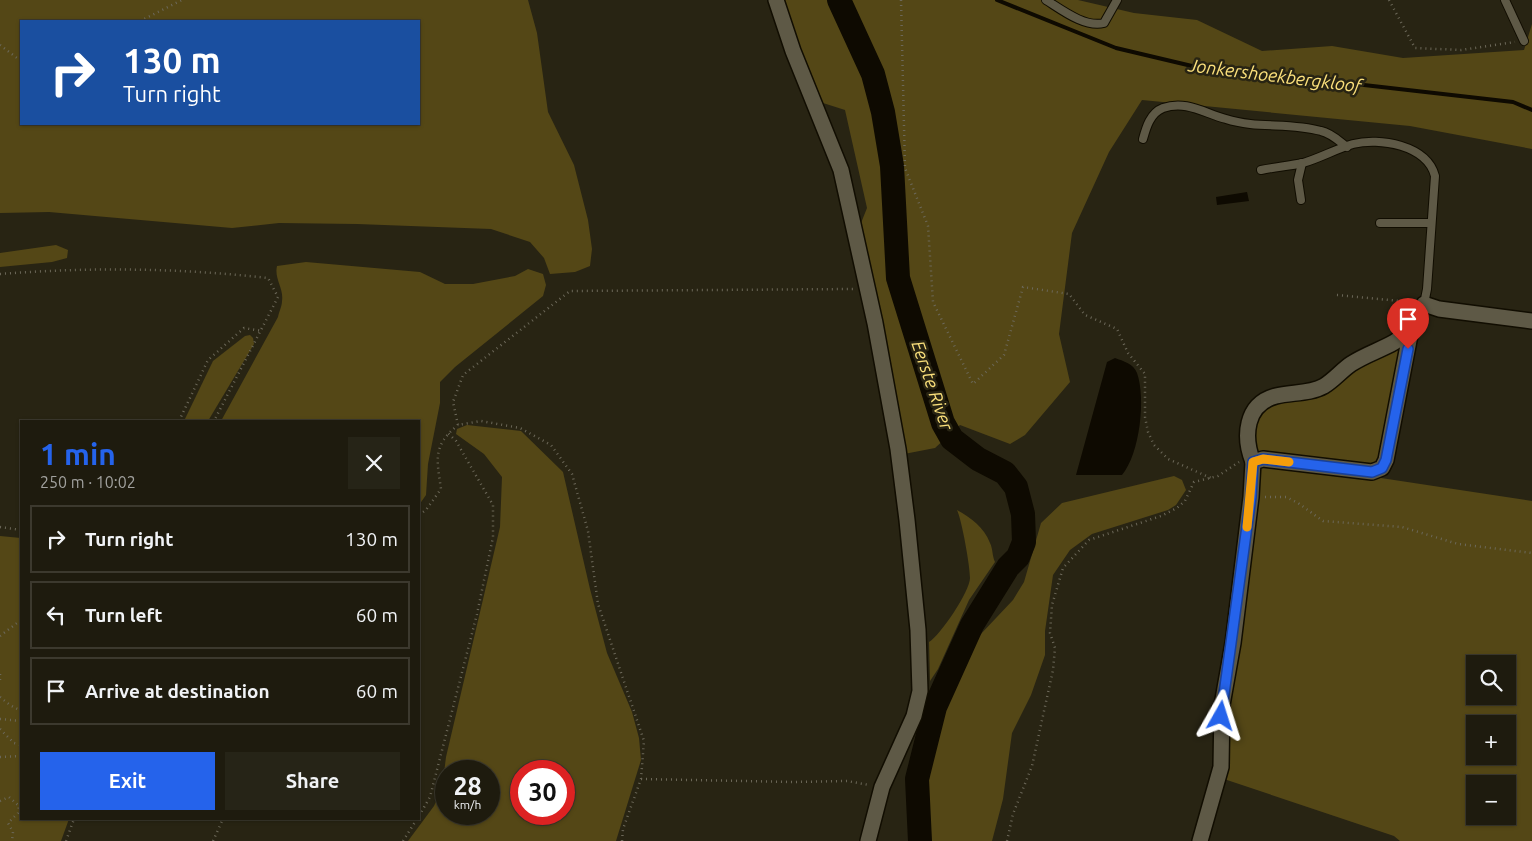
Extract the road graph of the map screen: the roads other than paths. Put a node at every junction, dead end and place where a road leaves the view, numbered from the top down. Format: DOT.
graph roads {
  1 [pos="776,0"];
  2 [pos="1046,0"];
  3 [pos="1117,0"];
  4 [pos="1505,0"];
  5 [pos="1524,41"];
  6 [pos="1143,139"];
  7 [pos="1347,147"];
  8 [pos="1302,163"];
  9 [pos="1261,170"];
  10 [pos="1301,200"];
  11 [pos="1380,223"];
  12 [pos="1430,223"];
  13 [pos="1424,304"];
  14 [pos="1532,321"];
  15 [pos="1411,330"];
  16 [pos="1251,457"];
  17 [pos="868,841"];
  18 [pos="1200,841"];
  1 -- 17 [label="street"];
  2 -- 3 [label="lane"];
  4 -- 5 [label="lane"];
  6 -- 7 [label="lane"];
  7 -- 8 [label="lane"];
  7 -- 12 [label="lane"];
  8 -- 9 [label="lane"];
  8 -- 10 [label="lane"];
  11 -- 12 [label="lane"];
  12 -- 13 [label="lane"];
  13 -- 14 [label="street"];
  13 -- 15 [label="street"];
  15 -- 16 [label="street"];
  15 -- 16 [label="street"];
  16 -- 18 [label="street"];
}
